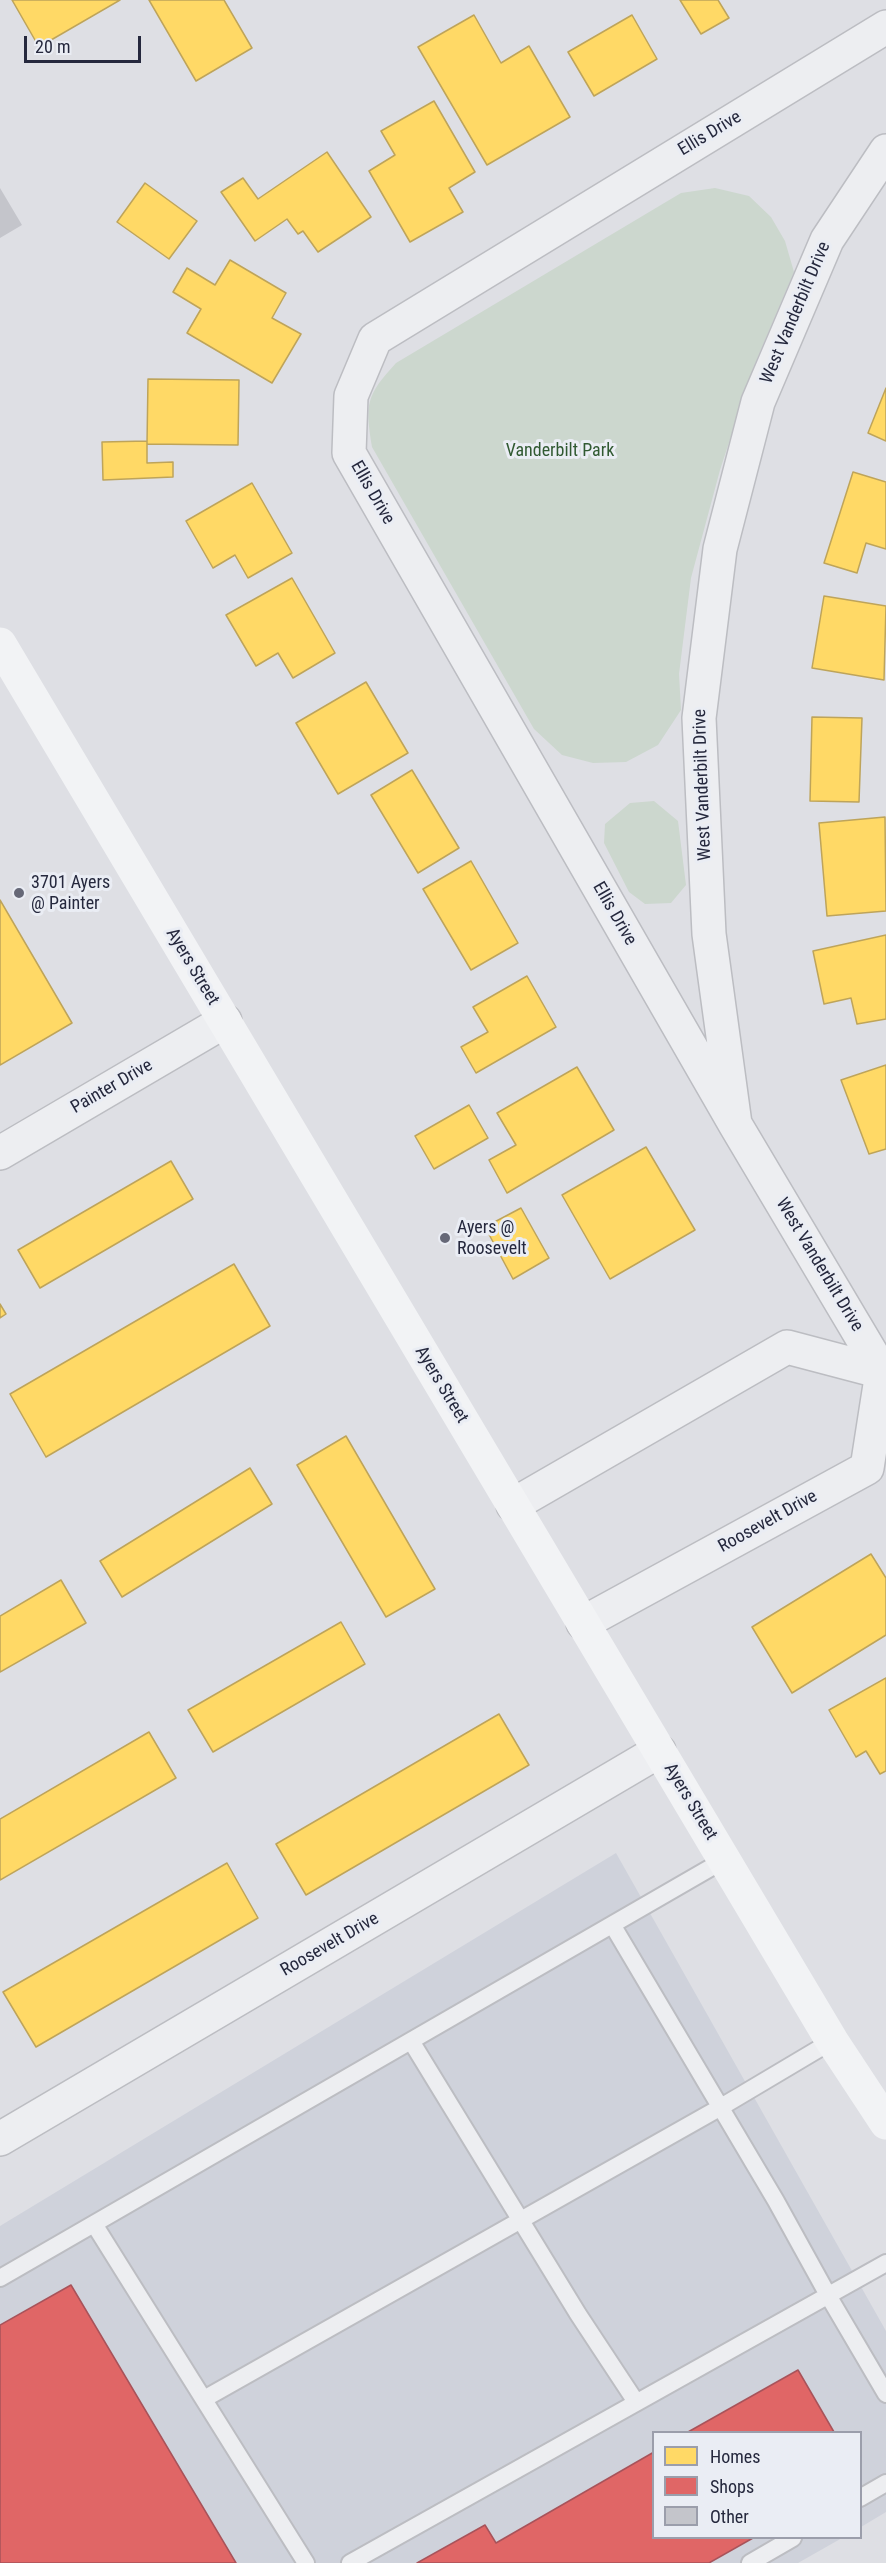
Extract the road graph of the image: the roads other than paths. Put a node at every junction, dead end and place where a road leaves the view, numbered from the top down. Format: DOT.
graph roads {
  1 [pos="886,27"];
  2 [pos="886,151"];
  3 [pos="0,644"];
  4 [pos="225,1021"];
  5 [pos="735,1124"];
  6 [pos="0,1153"];
  7 [pos="885,1373"];
  8 [pos="513,1505"];
  9 [pos="583,1623"];
  10 [pos="659,1751"];
  11 [pos="724,1860"];
  12 [pos="613,1926"];
  13 [pos="411,2041"];
  14 [pos="832,2041"];
  15 [pos="721,2107"];
  16 [pos="886,2123"];
  17 [pos="0,2139"];
  18 [pos="520,2219"];
  19 [pos="94,2224"];
  20 [pos="886,2263"];
  21 [pos="0,2278"];
  22 [pos="829,2297"];
  23 [pos="886,2394"];
  24 [pos="204,2399"];
  25 [pos="636,2403"];
  26 [pos="886,2483"];
  27 [pos="862,2497"];
  28 [pos="791,2539"];
  29 [pos="306,2563"];
  30 [pos="350,2563"];
  31 [pos="750,2563"];
  1 -- 5 [label="street, Ellis Drive"];
  2 -- 5 [label="street, West Vanderbilt Drive"];
  3 -- 4 [label="main road, Ayers Street"];
  4 -- 6 [label="street, Painter Drive"];
  4 -- 8 [label="main road, Ayers Street"];
  5 -- 7 [label="street, West Vanderbilt Drive"];
  7 -- 8 [label="street"];
  7 -- 9 [label="street, Roosevelt Drive"];
  8 -- 9 [label="main road, Ayers Street"];
  9 -- 10 [label="main road, Ayers Street"];
  10 -- 11 [label="main road, Ayers Street"];
  10 -- 17 [label="street, Roosevelt Drive"];
  11 -- 12 [label="lane"];
  11 -- 14 [label="main road, Ayers Street"];
  12 -- 13 [label="lane"];
  12 -- 15 [label="lane"];
  13 -- 18 [label="lane"];
  13 -- 19 [label="lane"];
  14 -- 15 [label="lane"];
  14 -- 16 [label="main road, Ayers Street"];
  15 -- 18 [label="lane"];
  15 -- 22 [label="lane"];
  18 -- 24 [label="lane"];
  18 -- 25 [label="lane"];
  19 -- 21 [label="lane"];
  19 -- 24 [label="lane"];
  20 -- 22 [label="lane"];
  22 -- 23 [label="lane"];
  22 -- 25 [label="lane"];
  24 -- 29 [label="lane"];
  25 -- 30 [label="lane"];
  26 -- 27 [label="lane"];
  28 -- 31 [label="lane"];
}
